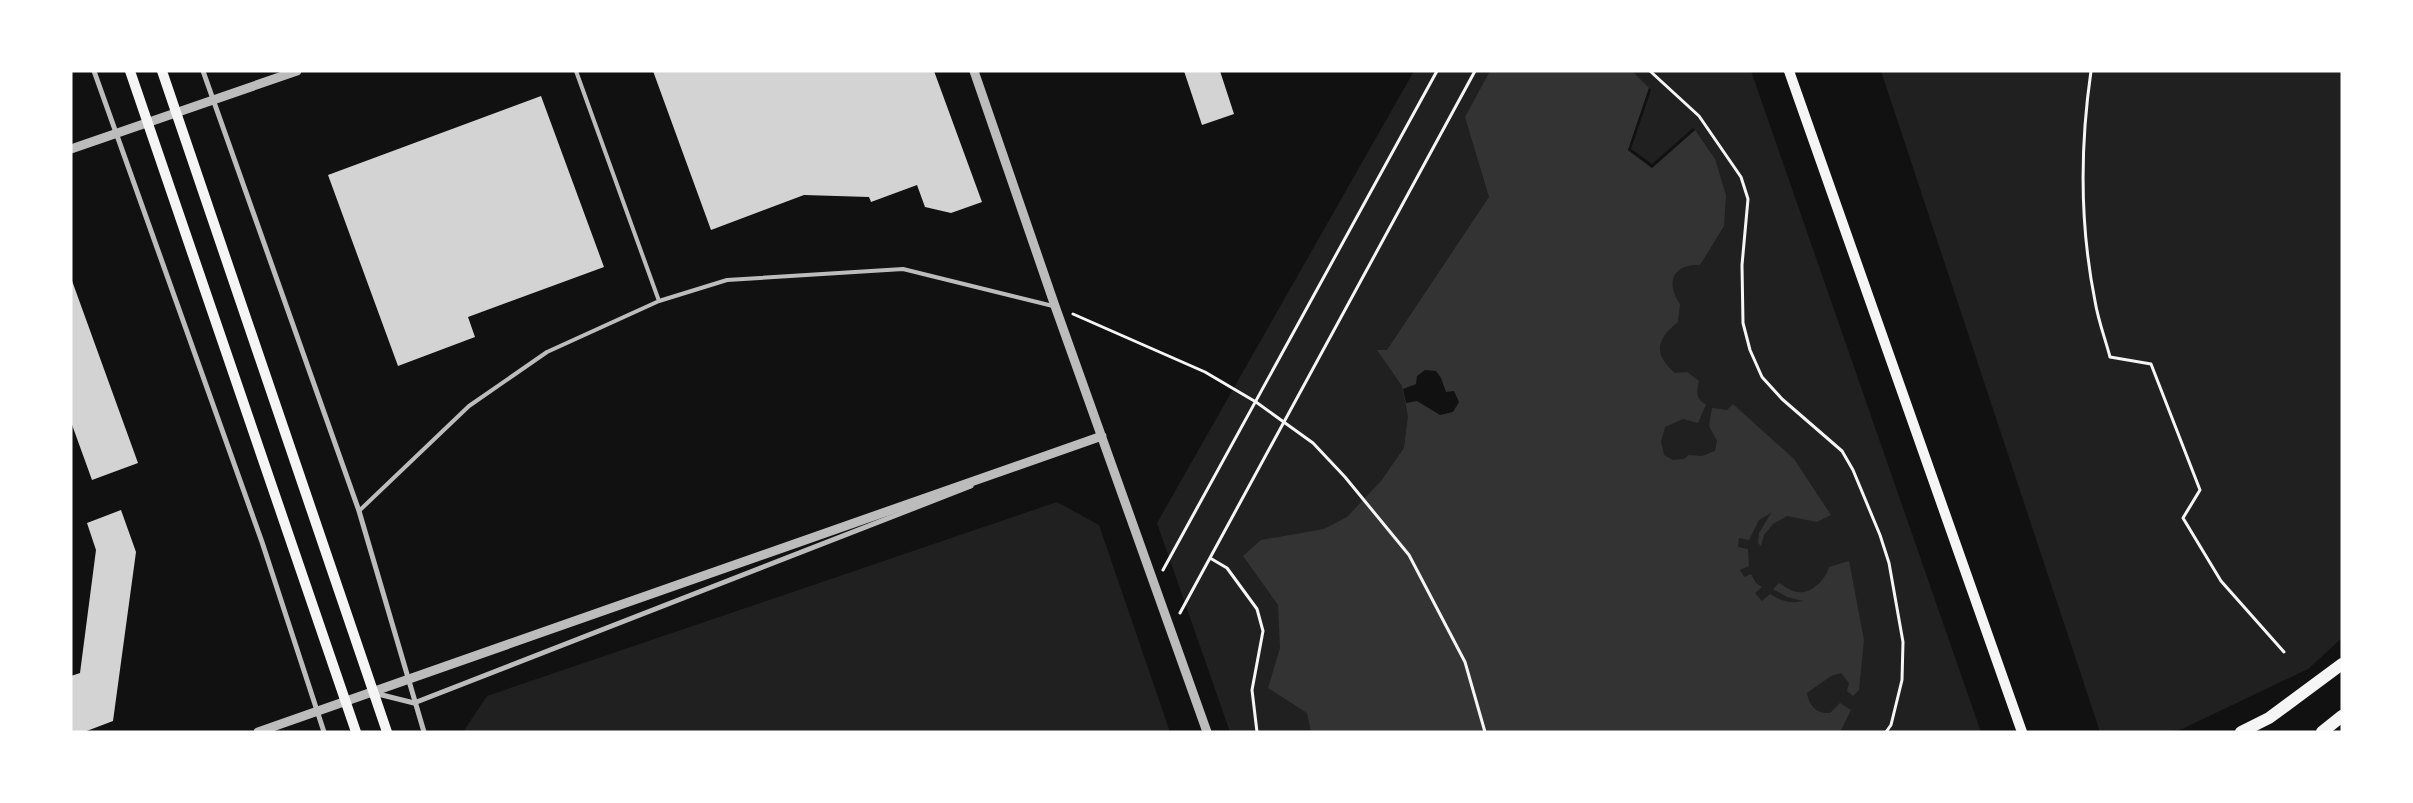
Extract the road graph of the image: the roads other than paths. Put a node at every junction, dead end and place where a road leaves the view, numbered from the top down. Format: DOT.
graph roads {
  1 [pos="94,71"];
  2 [pos="130,71"];
  3 [pos="162,71"];
  4 [pos="203,71"];
  5 [pos="297,71"];
  6 [pos="576,71"];
  7 [pos="974,71"];
  8 [pos="1789,71"];
  9 [pos="213,101"];
  10 [pos="176,114"];
  11 [pos="148,123"];
  12 [pos="116,134"];
  13 [pos="71,150"];
  14 [pos="659,300"];
  15 [pos="1055,306"];
  16 [pos="1102,436"];
  17 [pos="359,512"];
  18 [pos="2342,664"];
  19 [pos="408,681"];
  20 [pos="374,693"];
  21 [pos="346,702"];
  22 [pos="414,703"];
  23 [pos="318,712"];
  24 [pos="2342,716"];
  25 [pos="258,732"];
  26 [pos="324,732"];
  27 [pos="356,732"];
  28 [pos="387,732"];
  29 [pos="424,732"];
  30 [pos="1207,732"];
  31 [pos="2022,732"];
  32 [pos="2241,732"];
  33 [pos="2322,732"];
  1 -- 12 [label="street"];
  2 -- 11 [label="main road"];
  3 -- 10 [label="main road"];
  4 -- 9 [label="street"];
  5 -- 9 [label="street"];
  6 -- 14 [label="lane"];
  7 -- 15 [label="street"];
  8 -- 31 [label="main road"];
  9 -- 10 [label="street"];
  9 -- 17 [label="street"];
  10 -- 11 [label="street"];
  10 -- 20 [label="main road"];
  11 -- 12 [label="street"];
  11 -- 21 [label="main road"];
  12 -- 13 [label="street"];
  12 -- 23 [label="street"];
  14 -- 15 [label="lane"];
  14 -- 17 [label="lane"];
  15 -- 16 [label="street"];
  16 -- 19 [label="street"];
  16 -- 22 [label="street"];
  16 -- 30 [label="street"];
  17 -- 19 [label="street"];
  18 -- 32 [label="main road"];
  19 -- 20 [label="street"];
  19 -- 22 [label="street"];
  20 -- 21 [label="street"];
  20 -- 22 [label="street"];
  20 -- 28 [label="main road"];
  21 -- 23 [label="street"];
  21 -- 27 [label="main road"];
  22 -- 29 [label="street"];
  23 -- 25 [label="street"];
  23 -- 26 [label="street"];
  24 -- 33 [label="main road"];
}
